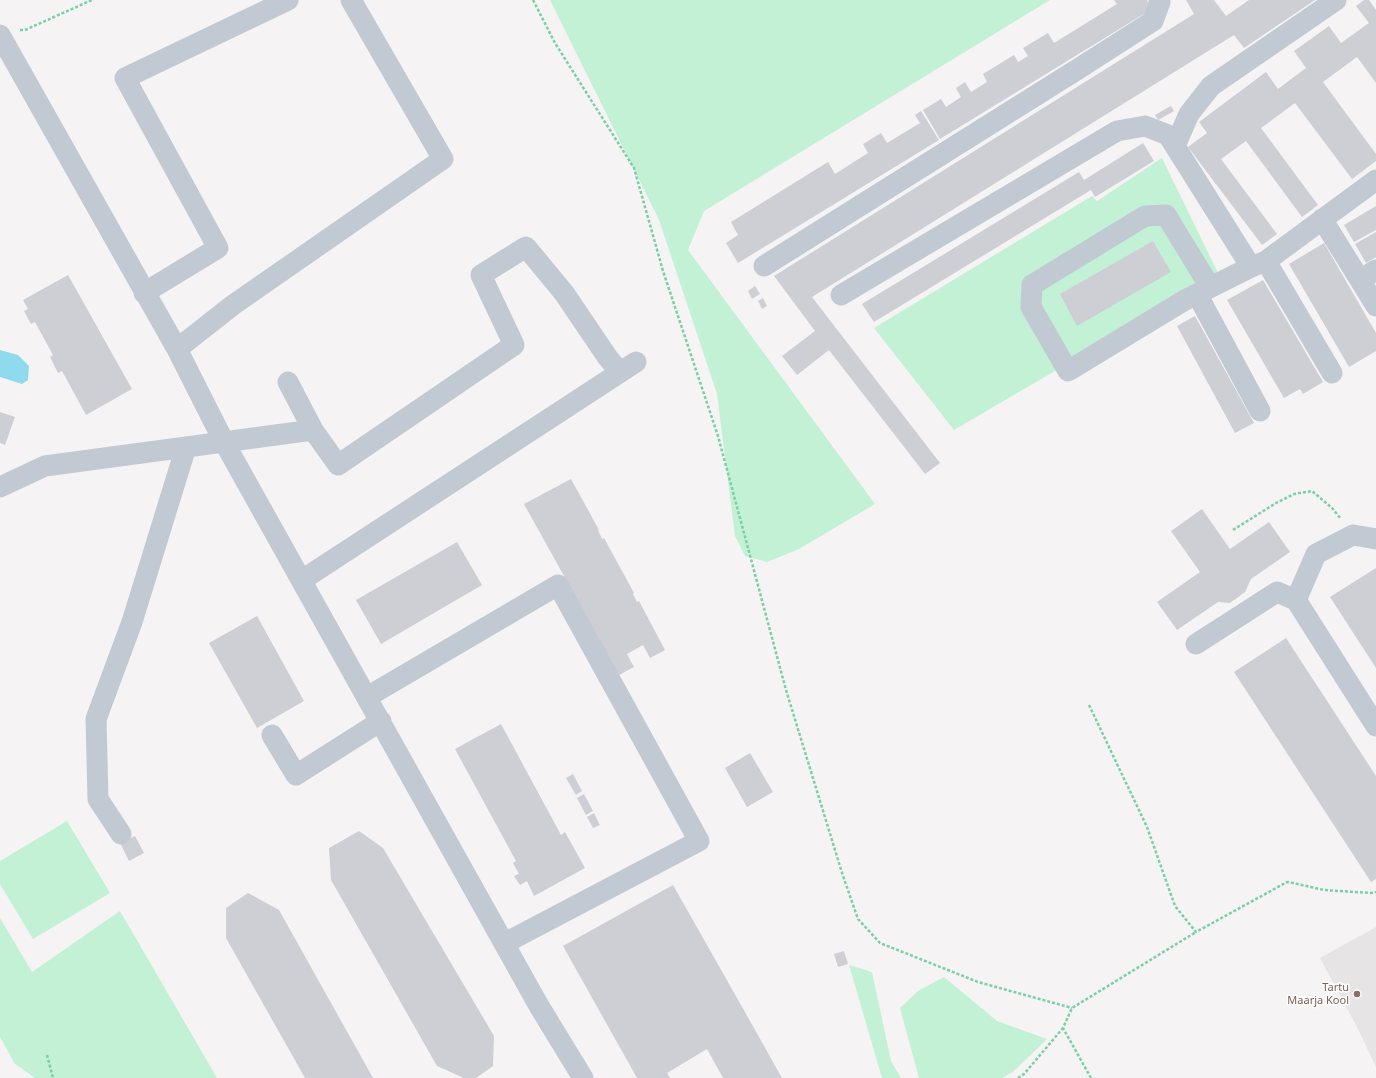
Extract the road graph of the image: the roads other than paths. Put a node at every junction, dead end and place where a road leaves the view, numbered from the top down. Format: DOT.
graph roads {
  1 [pos="288,0"];
  2 [pos="351,0"];
  3 [pos="1159,0"];
  4 [pos="1336,0"];
  5 [pos="8,36"];
  6 [pos="1175,146"];
  7 [pos="1376,180"];
  8 [pos="1322,219"];
  9 [pos="1259,264"];
  10 [pos="764,266"];
  11 [pos="1368,275"];
  12 [pos="1204,290"];
  13 [pos="144,293"];
  14 [pos="841,295"];
  15 [pos="1376,306"];
  16 [pos="176,349"];
  17 [pos="1332,374"];
  18 [pos="288,382"];
  19 [pos="1260,411"];
  20 [pos="313,430"];
  21 [pos="224,442"];
  22 [pos="186,447"];
  23 [pos="2,485"];
  24 [pos="1376,539"];
  25 [pos="302,580"];
  26 [pos="1296,600"];
  27 [pos="1196,644"];
  28 [pos="367,697"];
  29 [pos="381,721"];
  30 [pos="1376,726"];
  31 [pos="272,735"];
  32 [pos="121,834"];
  33 [pos="504,943"];
  34 [pos="583,1078"];
  1 -- 13 [label="lane"];
  2 -- 16 [label="lane"];
  3 -- 10 [label="lane"];
  4 -- 6 [label="lane"];
  5 -- 13 [label="lane"];
  6 -- 9 [label="lane"];
  6 -- 14 [label="lane"];
  7 -- 8 [label="lane"];
  8 -- 9 [label="lane"];
  8 -- 11 [label="lane"];
  9 -- 12 [label="lane"];
  9 -- 17 [label="lane"];
  11 -- 15 [label="lane"];
  12 -- 12 [label="lane"];
  12 -- 19 [label="lane"];
  13 -- 16 [label="lane"];
  16 -- 21 [label="lane"];
  18 -- 20 [label="lane"];
  20 -- 21 [label="lane"];
  20 -- 25 [label="lane"];
  21 -- 22 [label="lane"];
  21 -- 25 [label="lane"];
  22 -- 23 [label="lane"];
  22 -- 32 [label="lane"];
  24 -- 26 [label="lane"];
  25 -- 28 [label="lane"];
  26 -- 27 [label="lane"];
  26 -- 30 [label="lane"];
  28 -- 29 [label="lane"];
  28 -- 33 [label="lane"];
  29 -- 31 [label="lane"];
  29 -- 33 [label="lane"];
  33 -- 34 [label="lane"];
}
